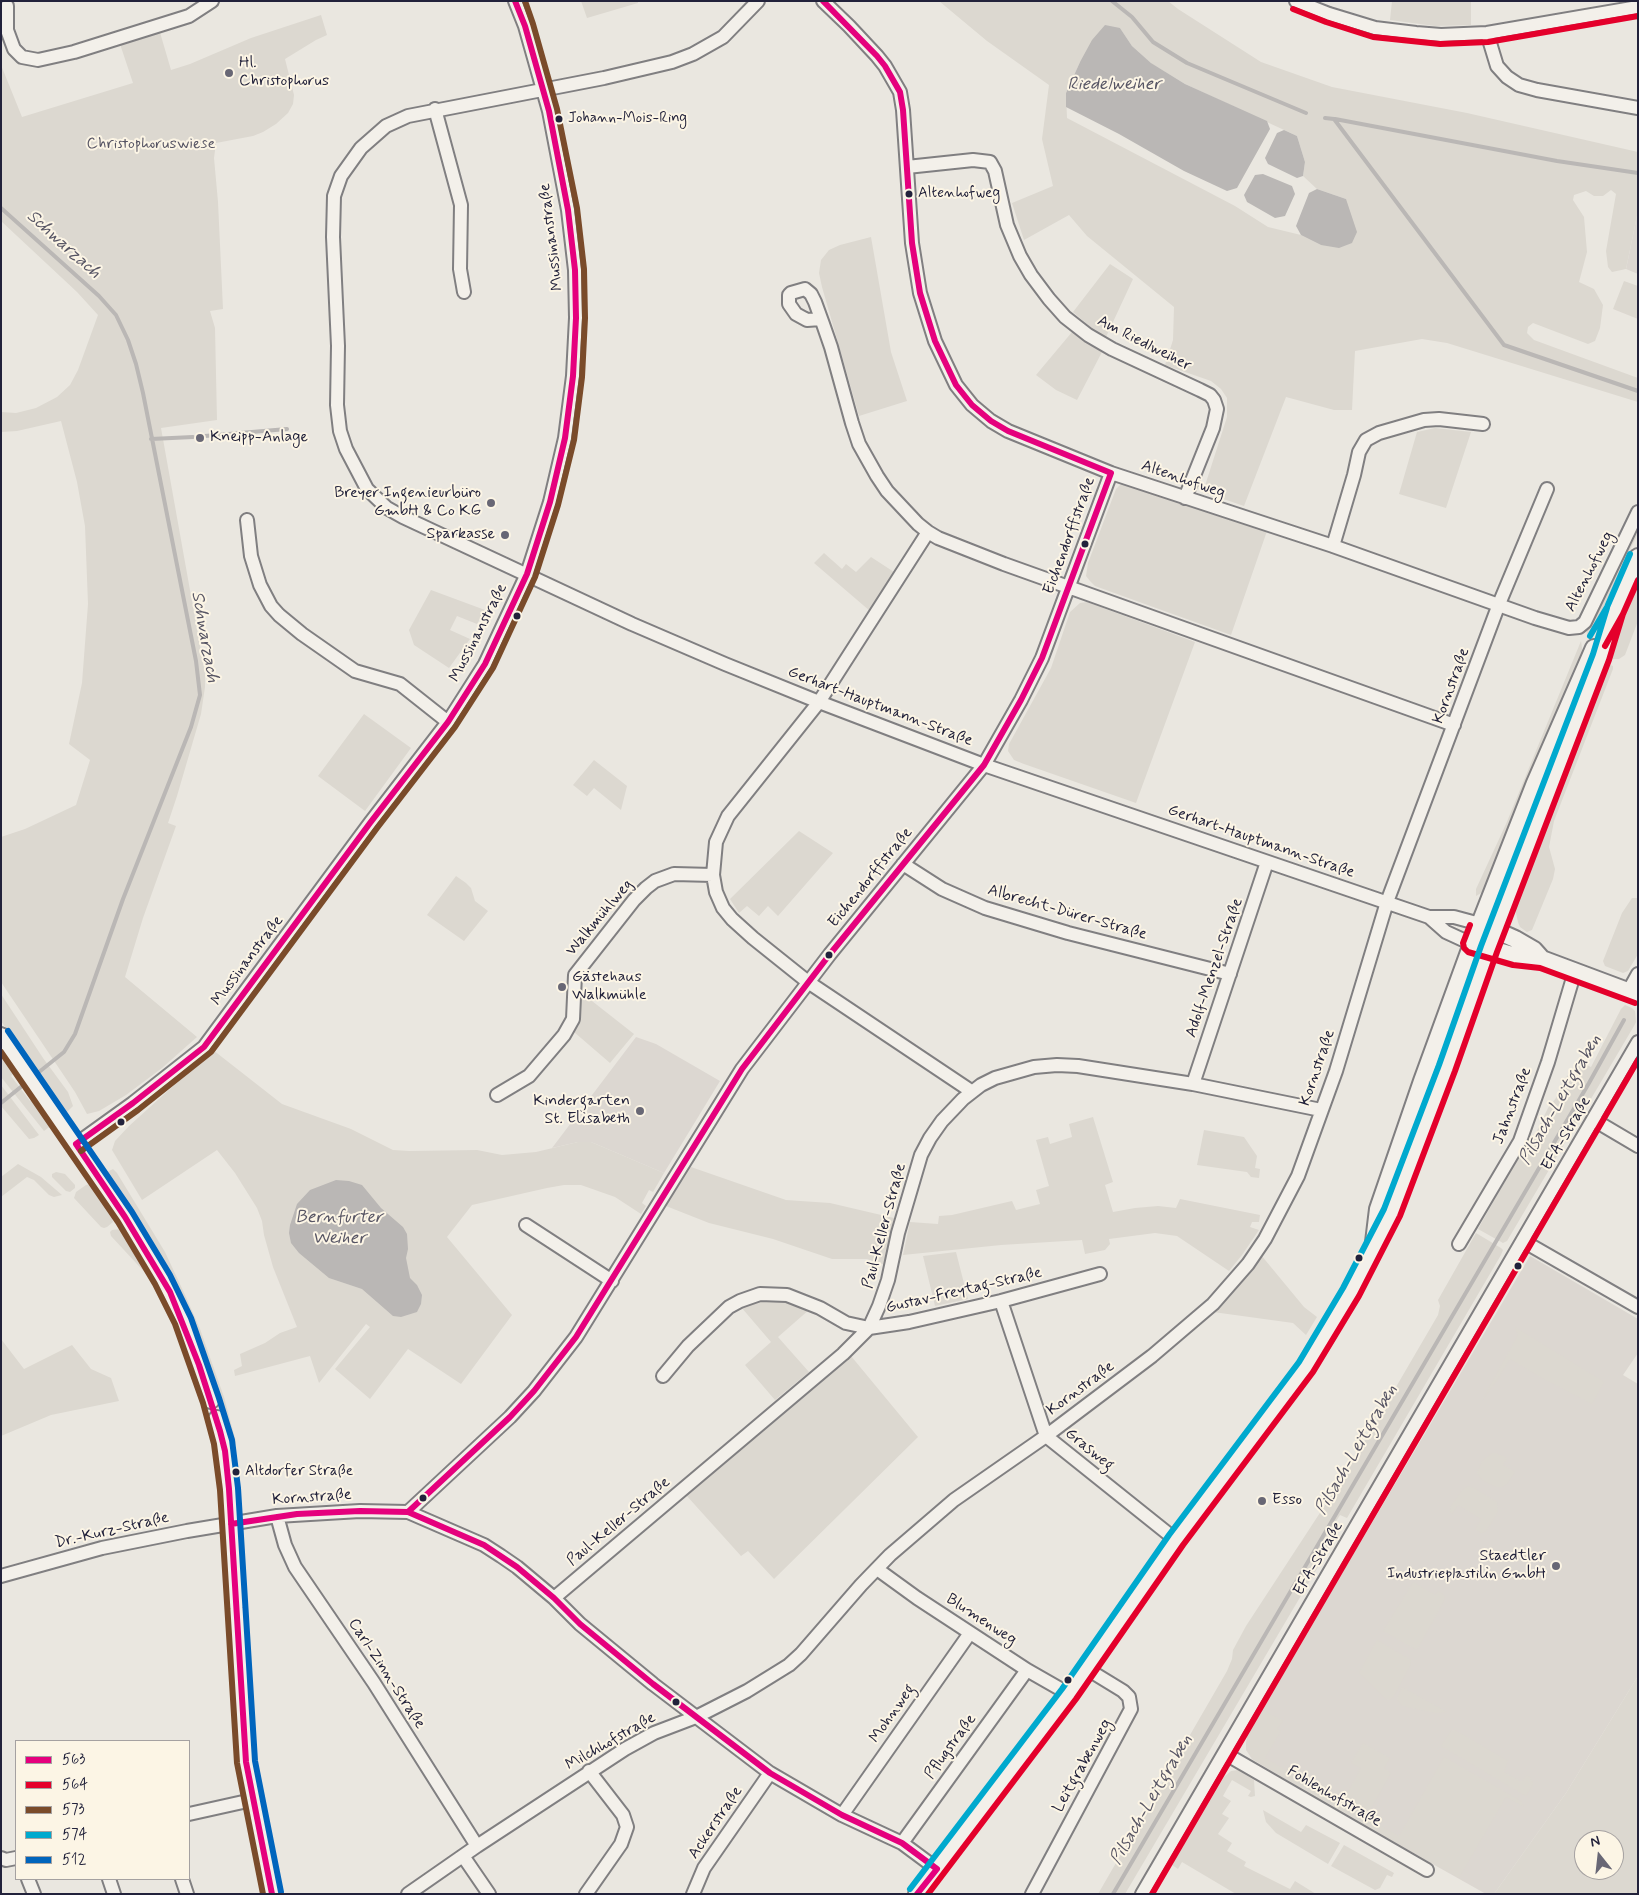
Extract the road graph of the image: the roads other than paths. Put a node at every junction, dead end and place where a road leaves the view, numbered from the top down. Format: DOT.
graph roads {
  1 [pos="212,1"];
  2 [pos="515,1"];
  3 [pos="758,1"];
  4 [pos="822,1"];
  5 [pos="1300,2"];
  6 [pos="7,6"];
  7 [pos="1638,6"];
  8 [pos="1487,32"];
  9 [pos="543,89"];
  10 [pos="1638,108"];
  11 [pos="435,109"];
  12 [pos="907,167"];
  13 [pos="464,292"];
  14 [pos="821,319"];
  15 [pos="1483,424"];
  16 [pos="1111,472"];
  17 [pos="1547,490"];
  18 [pos="1185,498"];
  19 [pos="1638,512"];
  20 [pos="247,520"];
  21 [pos="928,532"];
  22 [pos="1332,546"];
  23 [pos="1638,557"];
  24 [pos="527,574"];
  25 [pos="1069,587"];
  26 [pos="1499,604"];
  27 [pos="1614,611"];
  28 [pos="819,702"];
  29 [pos="448,722"];
  30 [pos="1454,725"];
  31 [pos="984,765"];
  32 [pos="1268,862"];
  33 [pos="903,864"];
  34 [pos="713,875"];
  35 [pos="1386,902"];
  36 [pos="1428,917"];
  37 [pos="1480,924"];
  38 [pos="1497,930"];
  39 [pos="1472,944"];
  40 [pos="1489,949"];
  41 [pos="1542,959"];
  42 [pos="1575,971"];
  43 [pos="1230,974"];
  44 [pos="1638,974"];
  45 [pos="808,982"];
  46 [pos="1633,993"];
  47 [pos="1,1036"];
  48 [pos="1638,1042"];
  49 [pos="1193,1084"];
  50 [pos="971,1091"];
  51 [pos="497,1095"];
  52 [pos="1321,1110"];
  53 [pos="1594,1120"];
  54 [pos="76,1144"];
  55 [pos="1638,1146"];
  56 [pos="526,1225"];
  57 [pos="1523,1241"];
  58 [pos="1460,1244"];
  59 [pos="1374,1245"];
  60 [pos="1100,1274"];
  61 [pos="612,1281"];
  62 [pos="1001,1301"];
  63 [pos="1638,1307"];
  64 [pos="869,1328"];
  65 [pos="663,1376"];
  66 [pos="211,1400"];
  67 [pos="217,1419"];
  68 [pos="1046,1436"];
  69 [pos="408,1512"];
  70 [pos="277,1516"];
  71 [pos="231,1524"];
  72 [pos="1176,1540"];
  73 [pos="877,1569"];
  74 [pos="1,1576"];
  75 [pos="554,1598"];
  76 [pos="970,1633"];
  77 [pos="1087,1669"];
  78 [pos="1027,1670"];
  79 [pos="1069,1694"];
  80 [pos="696,1717"];
  81 [pos="1224,1753"];
  82 [pos="590,1771"];
  83 [pos="770,1773"];
  84 [pos="252,1800"];
  85 [pos="190,1814"];
  86 [pos="842,1815"];
  87 [pos="902,1843"];
  88 [pos="477,1846"];
  89 [pos="463,1856"];
  90 [pos="1,1858"];
  91 [pos="15,1858"];
  92 [pos="937,1869"];
  93 [pos="1427,1870"];
  94 [pos="28,1880"];
  95 [pos="109,1880"];
  96 [pos="182,1880"];
  97 [pos="34,1894"];
  98 [pos="114,1894"];
  99 [pos="186,1894"];
  100 [pos="272,1894"];
  101 [pos="408,1894"];
  102 [pos="488,1894"];
  103 [pos="586,1894"];
  104 [pos="693,1894"];
  105 [pos="917,1894"];
  106 [pos="1032,1894"];
  107 [pos="1142,1894"];
  1 -- 6 [label="street"];
  2 -- 9 [label="street, Mussinanstraße"];
  3 -- 9 [label="street"];
  4 -- 12 [label="street, Altenhofweg"];
  5 -- 8 [label="street"];
  7 -- 8 [label="street"];
  8 -- 10 [label="street"];
  9 -- 11 [label="street"];
  9 -- 24 [label="street, Mussinanstraße"];
  11 -- 13 [label="street"];
  11 -- 24 [label="street"];
  12 -- 16 [label="street, Altenhofweg"];
  12 -- 18 [label="street, Am Riedlweiher"];
  14 -- 21 [label="street"];
  15 -- 22 [label="street"];
  16 -- 18 [label="street, Altenhofweg"];
  16 -- 25 [label="street, Eichendorffstraße"];
  17 -- 26 [label="street, Kornstraße"];
  18 -- 22 [label="street, Altenhofweg"];
  19 -- 26 [label="street, Altenhofweg"];
  20 -- 29 [label="street"];
  21 -- 25 [label="street"];
  21 -- 28 [label="street"];
  22 -- 26 [label="street, Altenhofweg"];
  23 -- 27 [label="main road"];
  24 -- 28 [label="street, Gerhart-Hauptmann-Straße"];
  24 -- 29 [label="street, Mussinanstraße"];
  25 -- 30 [label="street"];
  25 -- 31 [label="street, Eichendorffstraße"];
  26 -- 30 [label="street, Kornstraße"];
  27 -- 37 [label="main road"];
  27 -- 38 [label="main road"];
  28 -- 31 [label="street, Gerhart-Hauptmann-Straße"];
  28 -- 34 [label="street"];
  29 -- 54 [label="street, Mussinanstraße"];
  30 -- 35 [label="street, Kornstraße"];
  31 -- 32 [label="street, Gerhart-Hauptmann-Straße"];
  31 -- 33 [label="street, Eichendorffstraße"];
  32 -- 35 [label="street, Gerhart-Hauptmann-Straße"];
  32 -- 43 [label="street, Adolf-Menzel-Straße"];
  33 -- 43 [label="street, Albrecht-Dürer-Straße"];
  33 -- 45 [label="street, Eichendorffstraße"];
  34 -- 45 [label="street"];
  34 -- 51 [label="street, Walkmühlweg"];
  35 -- 36 [label="street, Gerhart-Hauptmann-Straße"];
  35 -- 52 [label="street, Kornstraße"];
  36 -- 37 [label="street, Gerhart-Hauptmann-Straße"];
  36 -- 39 [label="street, Gerhart-Hauptmann-Straße"];
  37 -- 38 [label="main road"];
  37 -- 39 [label="main road"];
  38 -- 40 [label="main road"];
  38 -- 41 [label="main road"];
  39 -- 40 [label="main road"];
  39 -- 59 [label="main road"];
  40 -- 41 [label="main road"];
  40 -- 59 [label="main road"];
  41 -- 42 [label="main road"];
  42 -- 46 [label="main road"];
  42 -- 58 [label="street, Jahnstraße"];
  43 -- 49 [label="street, Adolf-Menzel-Straße"];
  44 -- 46 [label="street"];
  45 -- 50 [label="street"];
  45 -- 61 [label="street, Eichendorffstraße"];
  47 -- 54 [label="main road"];
  48 -- 53 [label="street, EFA-Straße"];
  49 -- 50 [label="street, Paul-Keller-Straße"];
  49 -- 52 [label="street, Paul-Keller-Straße"];
  50 -- 64 [label="street, Paul-Keller-Straße"];
  52 -- 68 [label="street, Kornstraße"];
  53 -- 55 [label="street"];
  53 -- 57 [label="street, EFA-Straße"];
  54 -- 66 [label="main road"];
  56 -- 61 [label="street"];
  57 -- 63 [label="street"];
  57 -- 81 [label="street, EFA-Straße"];
  59 -- 72 [label="main road"];
  60 -- 62 [label="street, Gustav-Freytag-Straße"];
  61 -- 69 [label="street, Eichendorffstraße"];
  62 -- 64 [label="street, Gustav-Freytag-Straße"];
  62 -- 68 [label="street, Grasweg"];
  64 -- 65 [label="street, Gustav-Freytag-Straße"];
  64 -- 75 [label="street, Paul-Keller-Straße"];
  66 -- 67 [label="street"];
  67 -- 71 [label="main road"];
  68 -- 72 [label="street, Grasweg"];
  68 -- 73 [label="street, Kornstraße"];
  69 -- 70 [label="street, Kornstraße"];
  69 -- 75 [label="street, Kornstraße"];
  70 -- 71 [label="street, Kornstraße"];
  70 -- 88 [label="street, Carl-Zinn-Straße"];
  71 -- 74 [label="street, Dr.-Kurz-Straße"];
  71 -- 84 [label="main road"];
  72 -- 77 [label="main road"];
  73 -- 76 [label="street, Blumenweg"];
  73 -- 80 [label="street, Kornstraße"];
  75 -- 80 [label="street, Kornstraße"];
  76 -- 78 [label="street, Blumenweg"];
  76 -- 86 [label="street, Mohnweg"];
  77 -- 79 [label="main road"];
  77 -- 106 [label="street, Leitgrabenweg"];
  78 -- 79 [label="street, Blumenweg"];
  78 -- 87 [label="street, Pflugstraße"];
  79 -- 92 [label="main road"];
  80 -- 82 [label="street, Milchhofstraße"];
  80 -- 83 [label="street"];
  81 -- 93 [label="street, Fohlenhofstraße"];
  81 -- 107 [label="street, EFA-Straße"];
  82 -- 88 [label="street, Milchhofstraße"];
  82 -- 103 [label="street"];
  83 -- 86 [label="street"];
  83 -- 104 [label="street, Ackerstraße"];
  84 -- 85 [label="street"];
  84 -- 100 [label="main road"];
  86 -- 87 [label="street"];
  87 -- 92 [label="street"];
  88 -- 89 [label="street, Milchhofstraße"];
  89 -- 101 [label="street, Milchhofstraße"];
  89 -- 102 [label="street"];
  90 -- 91 [label="street"];
  92 -- 105 [label="main road"];
  94 -- 97 [label="street"];
  95 -- 98 [label="street"];
  96 -- 99 [label="street"];
}
